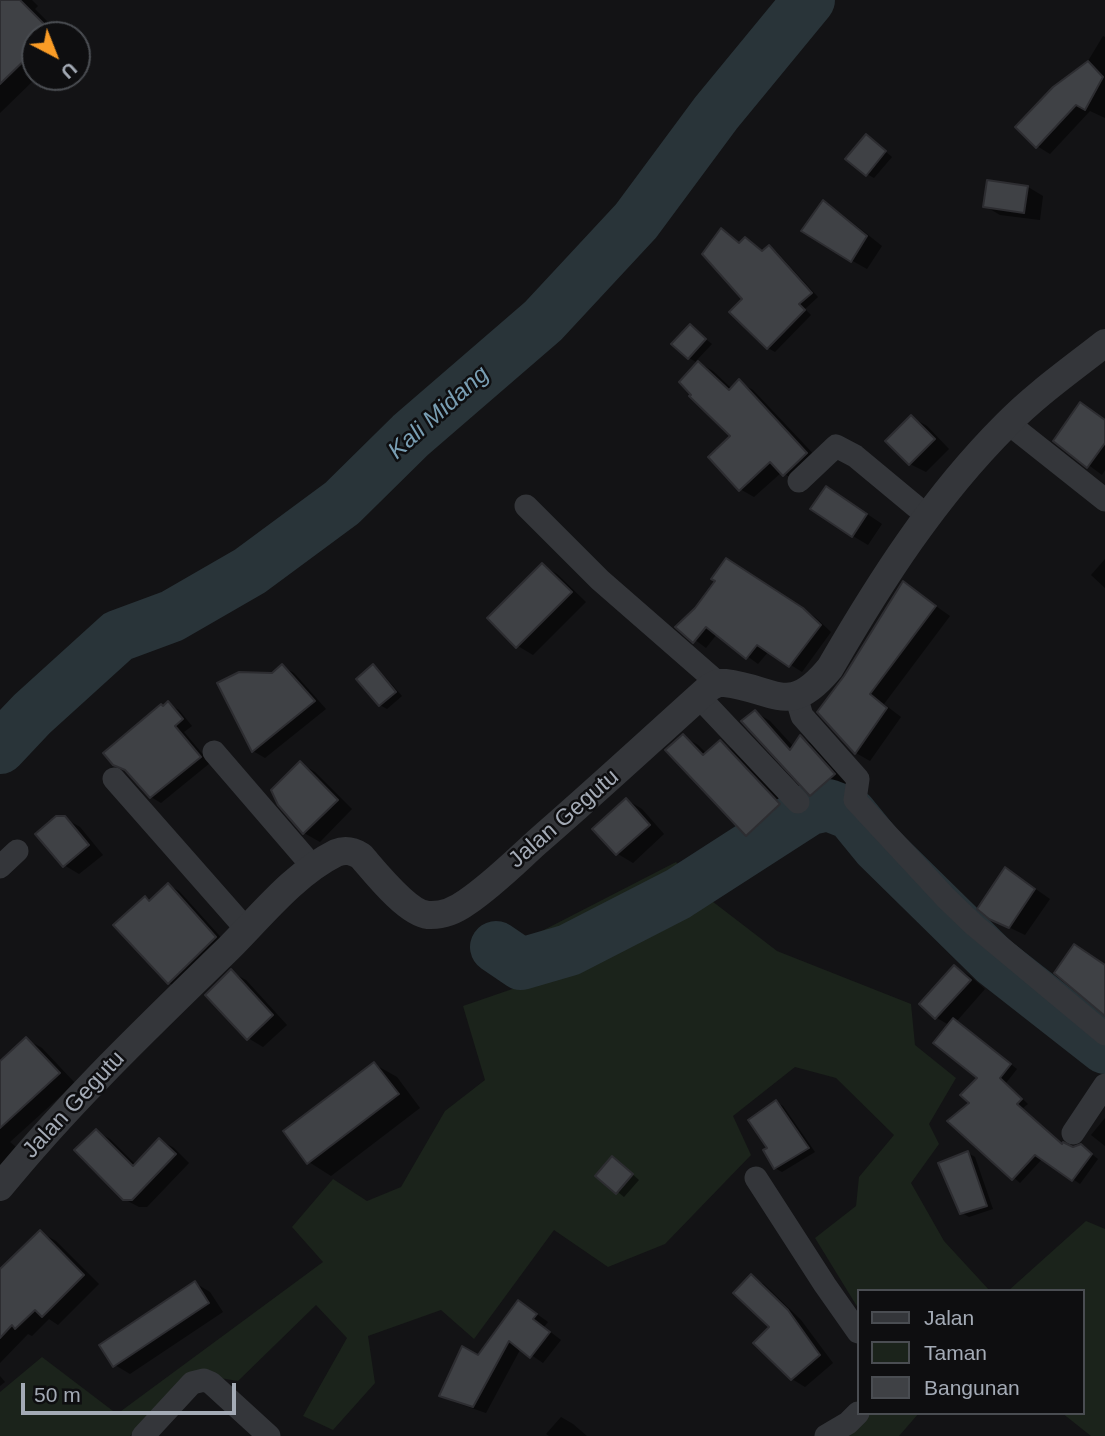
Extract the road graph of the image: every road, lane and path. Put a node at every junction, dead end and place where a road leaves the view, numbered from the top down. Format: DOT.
graph roads {
  1 [pos="1105,343"];
  2 [pos="1007,423"];
  3 [pos="799,481"];
  4 [pos="1105,500"];
  5 [pos="526,506"];
  6 [pos="926,515"];
  7 [pos="709,690"];
  8 [pos="796,696"];
  9 [pos="214,752"];
  10 [pos="114,779"];
  11 [pos="798,802"];
  12 [pos="17,851"];
  13 [pos="0,867"];
  14 [pos="314,868"];
  15 [pos="247,930"];
  16 [pos="1105,1034"];
  17 [pos="1105,1085"];
  18 [pos="1073,1133"];
  19 [pos="756,1178"];
  20 [pos="0,1187"];
  21 [pos="856,1329"];
  22 [pos="856,1415"];
  23 [pos="143,1436"];
  24 [pos="269,1436"];
  25 [pos="826,1436"];
  1 -- 2 [label="street"];
  2 -- 4 [label="street"];
  2 -- 6 [label="street"];
  3 -- 6 [label="street"];
  5 -- 7 [label="street"];
  6 -- 8 [label="street"];
  7 -- 8 [label="street"];
  7 -- 11 [label="street"];
  7 -- 14 [label="street, Jalan Gegutu"];
  8 -- 16 [label="street"];
  9 -- 14 [label="street"];
  10 -- 15 [label="street"];
  12 -- 13 [label="street"];
  14 -- 15 [label="street, Jalan Gegutu"];
  15 -- 20 [label="street, Jalan Gegutu"];
  17 -- 18 [label="street"];
  19 -- 21 [label="street"];
  22 -- 25 [label="street"];
  23 -- 24 [label="street"];
}
